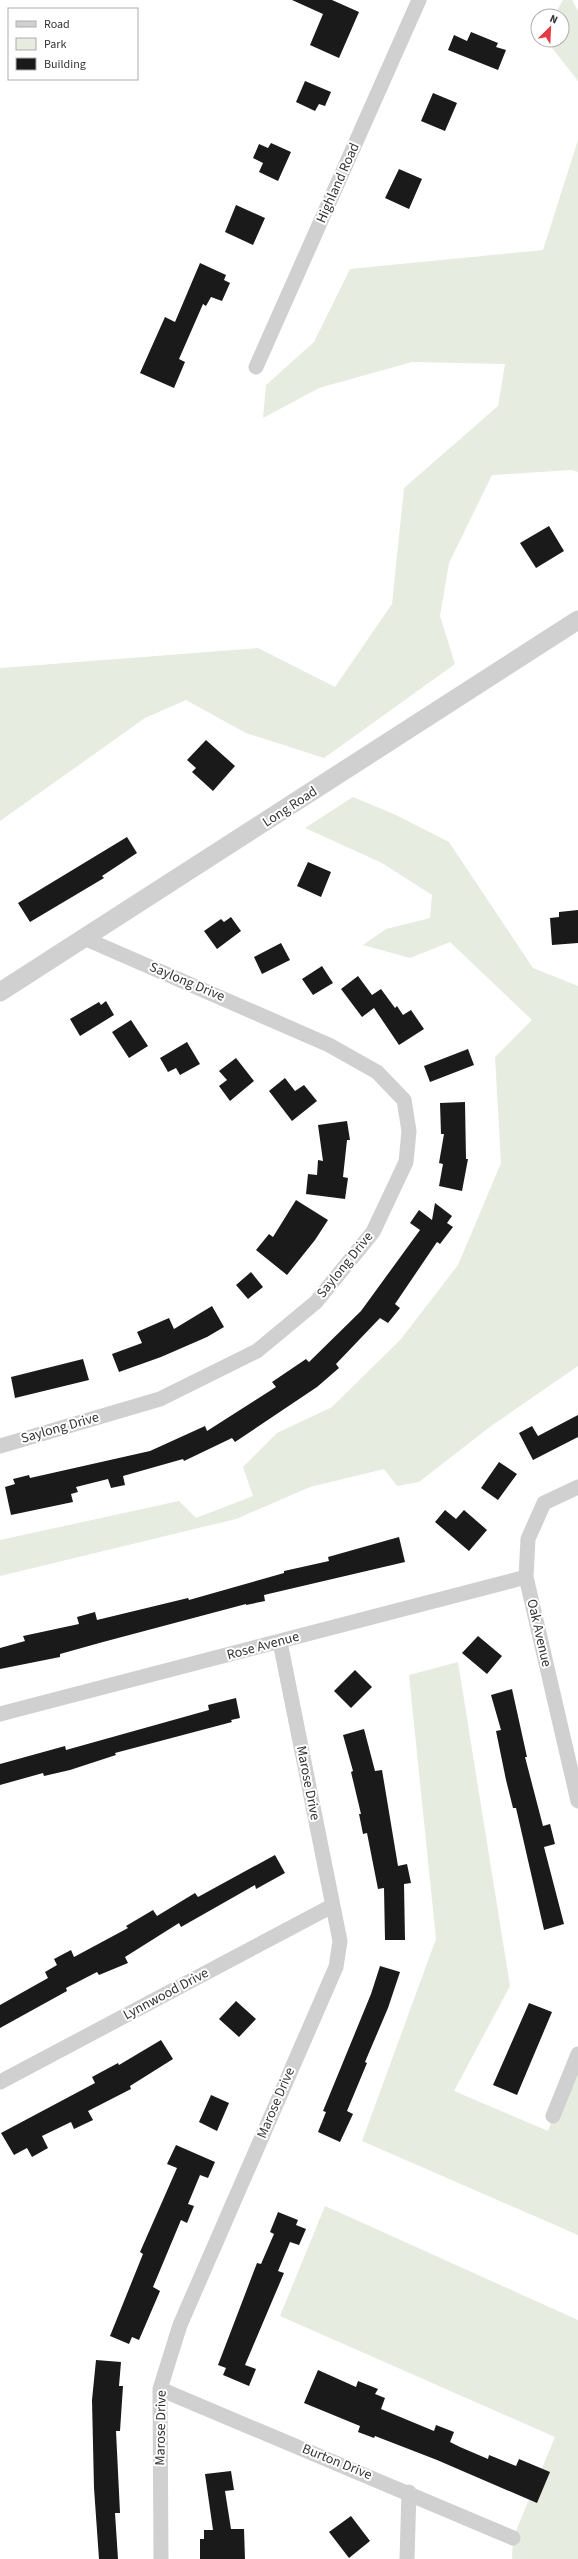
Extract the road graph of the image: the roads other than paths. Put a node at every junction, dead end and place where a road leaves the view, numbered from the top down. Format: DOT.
graph roads {
  1 [pos="419,0"];
  2 [pos="256,367"];
  3 [pos="578,620"];
  4 [pos="86,938"];
  5 [pos="0,992"];
  6 [pos="0,1446"];
  7 [pos="578,1487"];
  8 [pos="526,1577"];
  9 [pos="280,1642"];
  10 [pos="0,1714"];
  11 [pos="578,1801"];
  12 [pos="332,1906"];
  13 [pos="578,2054"];
  14 [pos="0,2082"];
  15 [pos="553,2116"];
  16 [pos="160,2389"];
  17 [pos="409,2492"];
  18 [pos="513,2538"];
  19 [pos="161,2559"];
  20 [pos="407,2559"];
  1 -- 2 [label="street, Highland Road"];
  3 -- 4 [label="street, Long Road"];
  4 -- 5 [label="street, Long Road"];
  4 -- 6 [label="street, Saylong Drive"];
  7 -- 8 [label="street, Oak Avenue"];
  8 -- 9 [label="street, Rose Avenue"];
  8 -- 11 [label="street, Oak Avenue"];
  9 -- 10 [label="street, Rose Avenue"];
  9 -- 12 [label="street, Marose Drive"];
  12 -- 14 [label="street, Lynnwood Drive"];
  12 -- 16 [label="street, Marose Drive"];
  13 -- 15 [label="street"];
  16 -- 17 [label="street, Burton Drive"];
  16 -- 19 [label="street, Marose Drive"];
  17 -- 18 [label="street, Burton Drive"];
  17 -- 20 [label="street"];
}
